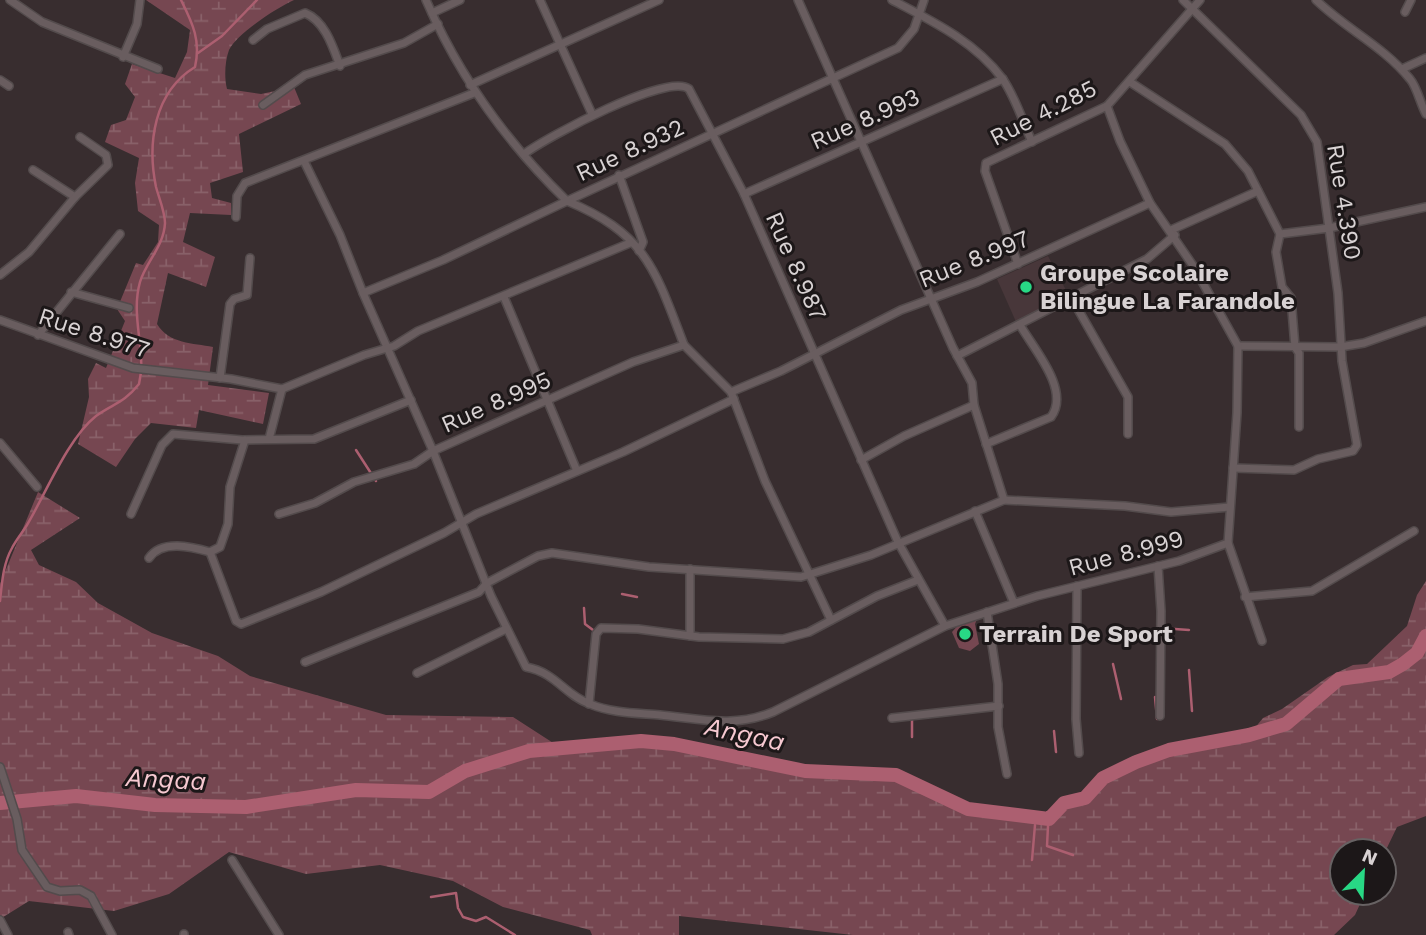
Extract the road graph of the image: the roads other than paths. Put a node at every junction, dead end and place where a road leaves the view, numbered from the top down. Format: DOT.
graph roads {
  1 [pos="10,0"];
  2 [pos="138,0"];
  3 [pos="426,0"];
  4 [pos="460,0"];
  5 [pos="540,0"];
  6 [pos="659,0"];
  7 [pos="798,0"];
  8 [pos="892,0"];
  9 [pos="924,0"];
  10 [pos="1183,0"];
  11 [pos="1200,0"];
  12 [pos="1316,0"];
  13 [pos="1411,0"];
  14 [pos="649,2"];
  15 [pos="1326,4"];
  16 [pos="1193,9"];
  17 [pos="1405,12"];
  18 [pos="432,13"];
  19 [pos="918,13"];
  20 [pos="438,24"];
  21 [pos="253,40"];
  22 [pos="563,46"];
  23 [pos="122,57"];
  24 [pos="1426,58"];
  25 [pos="340,66"];
  26 [pos="158,69"];
  27 [pos="1402,69"];
  28 [pos="833,76"];
  29 [pos="1003,79"];
  30 [pos="0,80"];
  31 [pos="1130,82"];
  32 [pos="9,86"];
  33 [pos="472,89"];
  34 [pos="263,105"];
  35 [pos="1107,106"];
  36 [pos="1426,111"];
  37 [pos="592,114"];
  38 [pos="713,132"];
  39 [pos="80,137"];
  40 [pos="863,141"];
  41 [pos="1032,142"];
  42 [pos="524,154"];
  43 [pos="304,161"];
  44 [pos="33,170"];
  45 [pos="619,176"];
  46 [pos="1258,191"];
  47 [pos="744,194"];
  48 [pos="75,197"];
  49 [pos="567,201"];
  50 [pos="1150,203"];
  51 [pos="1426,207"];
  52 [pos="236,217"];
  53 [pos="1329,228"];
  54 [pos="1173,233"];
  55 [pos="120,234"];
  56 [pos="1280,234"];
  57 [pos="630,243"];
  58 [pos="639,251"];
  59 [pos="250,258"];
  60 [pos="1018,264"];
  61 [pos="0,275"];
  62 [pos="71,292"];
  63 [pos="363,293"];
  64 [pos="503,297"];
  65 [pos="1071,297"];
  66 [pos="932,299"];
  67 [pos="128,308"];
  68 [pos="0,320"];
  69 [pos="1426,321"];
  70 [pos="1020,325"];
  71 [pos="38,335"];
  72 [pos="684,345"];
  73 [pos="1238,346"];
  74 [pos="1295,347"];
  75 [pos="1340,347"];
  76 [pos="389,348"];
  77 [pos="815,354"];
  78 [pos="957,356"];
  79 [pos="220,377"];
  80 [pos="282,389"];
  81 [pos="733,395"];
  82 [pos="411,400"];
  83 [pos="549,400"];
  84 [pos="974,405"];
  85 [pos="1299,427"];
  86 [pos="1128,434"];
  87 [pos="269,439"];
  88 [pos="245,440"];
  89 [pos="0,443"];
  90 [pos="986,444"];
  91 [pos="433,451"];
  92 [pos="861,460"];
  93 [pos="1233,468"];
  94 [pos="577,471"];
  95 [pos="37,487"];
  96 [pos="1004,500"];
  97 [pos="1230,508"];
  98 [pos="975,511"];
  99 [pos="131,514"];
  100 [pos="279,514"];
  101 [pos="462,521"];
  102 [pos="1414,531"];
  103 [pos="898,542"];
  104 [pos="1228,543"];
  105 [pos="210,552"];
  106 [pos="149,558"];
  107 [pos="1158,566"];
  108 [pos="690,569"];
  109 [pos="809,575"];
  110 [pos="918,580"];
  111 [pos="487,583"];
  112 [pos="1077,586"];
  113 [pos="1245,597"];
  114 [pos="1014,603"];
  115 [pos="987,612"];
  116 [pos="831,620"];
  117 [pos="945,626"];
  118 [pos="506,629"];
  119 [pos="690,636"];
  120 [pos="1262,641"];
  121 [pos="305,662"];
  122 [pos="417,673"];
  123 [pos="589,704"];
  124 [pos="999,706"];
  125 [pos="1160,716"];
  126 [pos="892,718"];
  127 [pos="1079,753"];
  128 [pos="0,767"];
  129 [pos="1007,775"];
  130 [pos="232,860"];
  131 [pos="0,920"];
  132 [pos="8,935"];
  133 [pos="112,935"];
  134 [pos="279,935"];
  1 -- 23 [label="street"];
  2 -- 23 [label="street"];
  3 -- 18 [label="street, Rue 8.932"];
  4 -- 18 [label="street"];
  5 -- 22 [label="street"];
  6 -- 14 [label="street"];
  7 -- 28 [label="street"];
  8 -- 19 [label="street"];
  9 -- 19 [label="street, Rue 8.932"];
  10 -- 16 [label="street, Rue 4.390"];
  11 -- 16 [label="street, Rue 4.285"];
  12 -- 15 [label="street"];
  13 -- 17 [label="street"];
  14 -- 22 [label="street"];
  15 -- 27 [label="street"];
  16 -- 31 [label="street, Rue 4.285"];
  16 -- 53 [label="street, Rue 4.390"];
  18 -- 20 [label="street, Rue 8.932"];
  19 -- 28 [label="street, Rue 8.932"];
  19 -- 29 [label="street"];
  20 -- 25 [label="street"];
  20 -- 33 [label="street, Rue 8.932"];
  21 -- 25 [label="street"];
  22 -- 33 [label="street"];
  22 -- 37 [label="street"];
  23 -- 26 [label="street"];
  24 -- 27 [label="street"];
  25 -- 34 [label="street"];
  27 -- 36 [label="street"];
  28 -- 38 [label="street, Rue 8.932"];
  28 -- 40 [label="street"];
  29 -- 40 [label="street, Rue 8.993"];
  29 -- 41 [label="street"];
  30 -- 32 [label="street"];
  31 -- 35 [label="street, Rue 4.285"];
  31 -- 46 [label="street"];
  33 -- 42 [label="street, Rue 8.932"];
  33 -- 43 [label="street"];
  35 -- 41 [label="street, Rue 4.285"];
  35 -- 50 [label="street"];
  37 -- 38 [label="street, Rue 8.987"];
  37 -- 42 [label="street, Rue 8.987"];
  38 -- 45 [label="street, Rue 8.932"];
  38 -- 47 [label="street, Rue 8.987"];
  39 -- 48 [label="street"];
  40 -- 47 [label="street, Rue 8.993"];
  40 -- 66 [label="street"];
  41 -- 60 [label="street, Rue 4.285"];
  42 -- 49 [label="street, Rue 8.932"];
  43 -- 52 [label="street"];
  43 -- 63 [label="street, Rue 8.995"];
  44 -- 48 [label="street"];
  45 -- 49 [label="street, Rue 8.932"];
  45 -- 58 [label="street"];
  46 -- 54 [label="street"];
  46 -- 56 [label="street"];
  47 -- 77 [label="street, Rue 8.987"];
  48 -- 61 [label="street"];
  49 -- 57 [label="street"];
  49 -- 63 [label="street"];
  50 -- 54 [label="street"];
  50 -- 60 [label="street, Rue 8.997"];
  51 -- 53 [label="street"];
  53 -- 56 [label="street"];
  53 -- 75 [label="street, Rue 4.390"];
  54 -- 65 [label="street"];
  54 -- 73 [label="street"];
  55 -- 62 [label="street"];
  56 -- 74 [label="street"];
  57 -- 58 [label="street"];
  57 -- 64 [label="street"];
  58 -- 72 [label="street"];
  59 -- 79 [label="street"];
  60 -- 66 [label="street, Rue 8.997"];
  62 -- 67 [label="street"];
  62 -- 71 [label="street"];
  63 -- 76 [label="street, Rue 8.995"];
  64 -- 76 [label="street"];
  64 -- 83 [label="street"];
  65 -- 70 [label="street"];
  65 -- 86 [label="street"];
  66 -- 77 [label="street, Rue 8.997"];
  66 -- 78 [label="street"];
  68 -- 71 [label="street, Rue 8.977"];
  69 -- 75 [label="street"];
  70 -- 78 [label="street"];
  70 -- 90 [label="street"];
  71 -- 79 [label="street, Rue 8.977"];
  72 -- 81 [label="street"];
  72 -- 83 [label="street, Rue 8.995"];
  73 -- 74 [label="street"];
  73 -- 93 [label="street"];
  74 -- 75 [label="street"];
  74 -- 85 [label="street"];
  75 -- 93 [label="street, Rue 4.390"];
  76 -- 80 [label="street"];
  76 -- 82 [label="street, Rue 8.995"];
  77 -- 81 [label="street, Rue 8.997"];
  77 -- 92 [label="street, Rue 8.987"];
  78 -- 84 [label="street"];
  79 -- 80 [label="street, Rue 8.977"];
  80 -- 87 [label="street"];
  81 -- 94 [label="street, Rue 8.997"];
  81 -- 109 [label="street"];
  82 -- 87 [label="street"];
  82 -- 91 [label="street, Rue 8.995"];
  83 -- 91 [label="street, Rue 8.995"];
  83 -- 94 [label="street"];
  84 -- 90 [label="street"];
  84 -- 92 [label="street"];
  87 -- 88 [label="street"];
  88 -- 99 [label="street"];
  88 -- 105 [label="street"];
  89 -- 95 [label="street"];
  90 -- 96 [label="street"];
  91 -- 100 [label="street"];
  91 -- 101 [label="street"];
  92 -- 103 [label="street, Rue 8.987"];
  93 -- 97 [label="street"];
  94 -- 101 [label="street, Rue 8.997"];
  96 -- 97 [label="street"];
  96 -- 98 [label="street"];
  97 -- 104 [label="street"];
  98 -- 103 [label="street"];
  98 -- 114 [label="street"];
  101 -- 105 [label="street, Rue 8.997"];
  101 -- 111 [label="street"];
  102 -- 113 [label="street"];
  103 -- 109 [label="street"];
  103 -- 110 [label="street, Rue 8.987"];
  104 -- 107 [label="street, Rue 8.999"];
  104 -- 113 [label="street"];
  105 -- 106 [label="street"];
  107 -- 112 [label="street, Rue 8.999"];
  107 -- 125 [label="street"];
  108 -- 109 [label="street"];
  108 -- 111 [label="street"];
  108 -- 119 [label="street"];
  109 -- 116 [label="street"];
  110 -- 116 [label="street"];
  110 -- 117 [label="street, Rue 8.987"];
  111 -- 118 [label="street"];
  111 -- 121 [label="street"];
  112 -- 114 [label="street, Rue 8.999"];
  112 -- 127 [label="street"];
  113 -- 120 [label="street"];
  114 -- 115 [label="street, Rue 8.999"];
  115 -- 117 [label="street, Rue 8.999"];
  115 -- 124 [label="street"];
  116 -- 119 [label="street"];
  117 -- 123 [label="street, Rue 8.999"];
  118 -- 122 [label="street"];
  118 -- 123 [label="street"];
  119 -- 123 [label="street"];
  124 -- 126 [label="street"];
  124 -- 129 [label="street"];
  128 -- 133 [label="street"];
  130 -- 134 [label="street"];
  131 -- 132 [label="street"];
}
